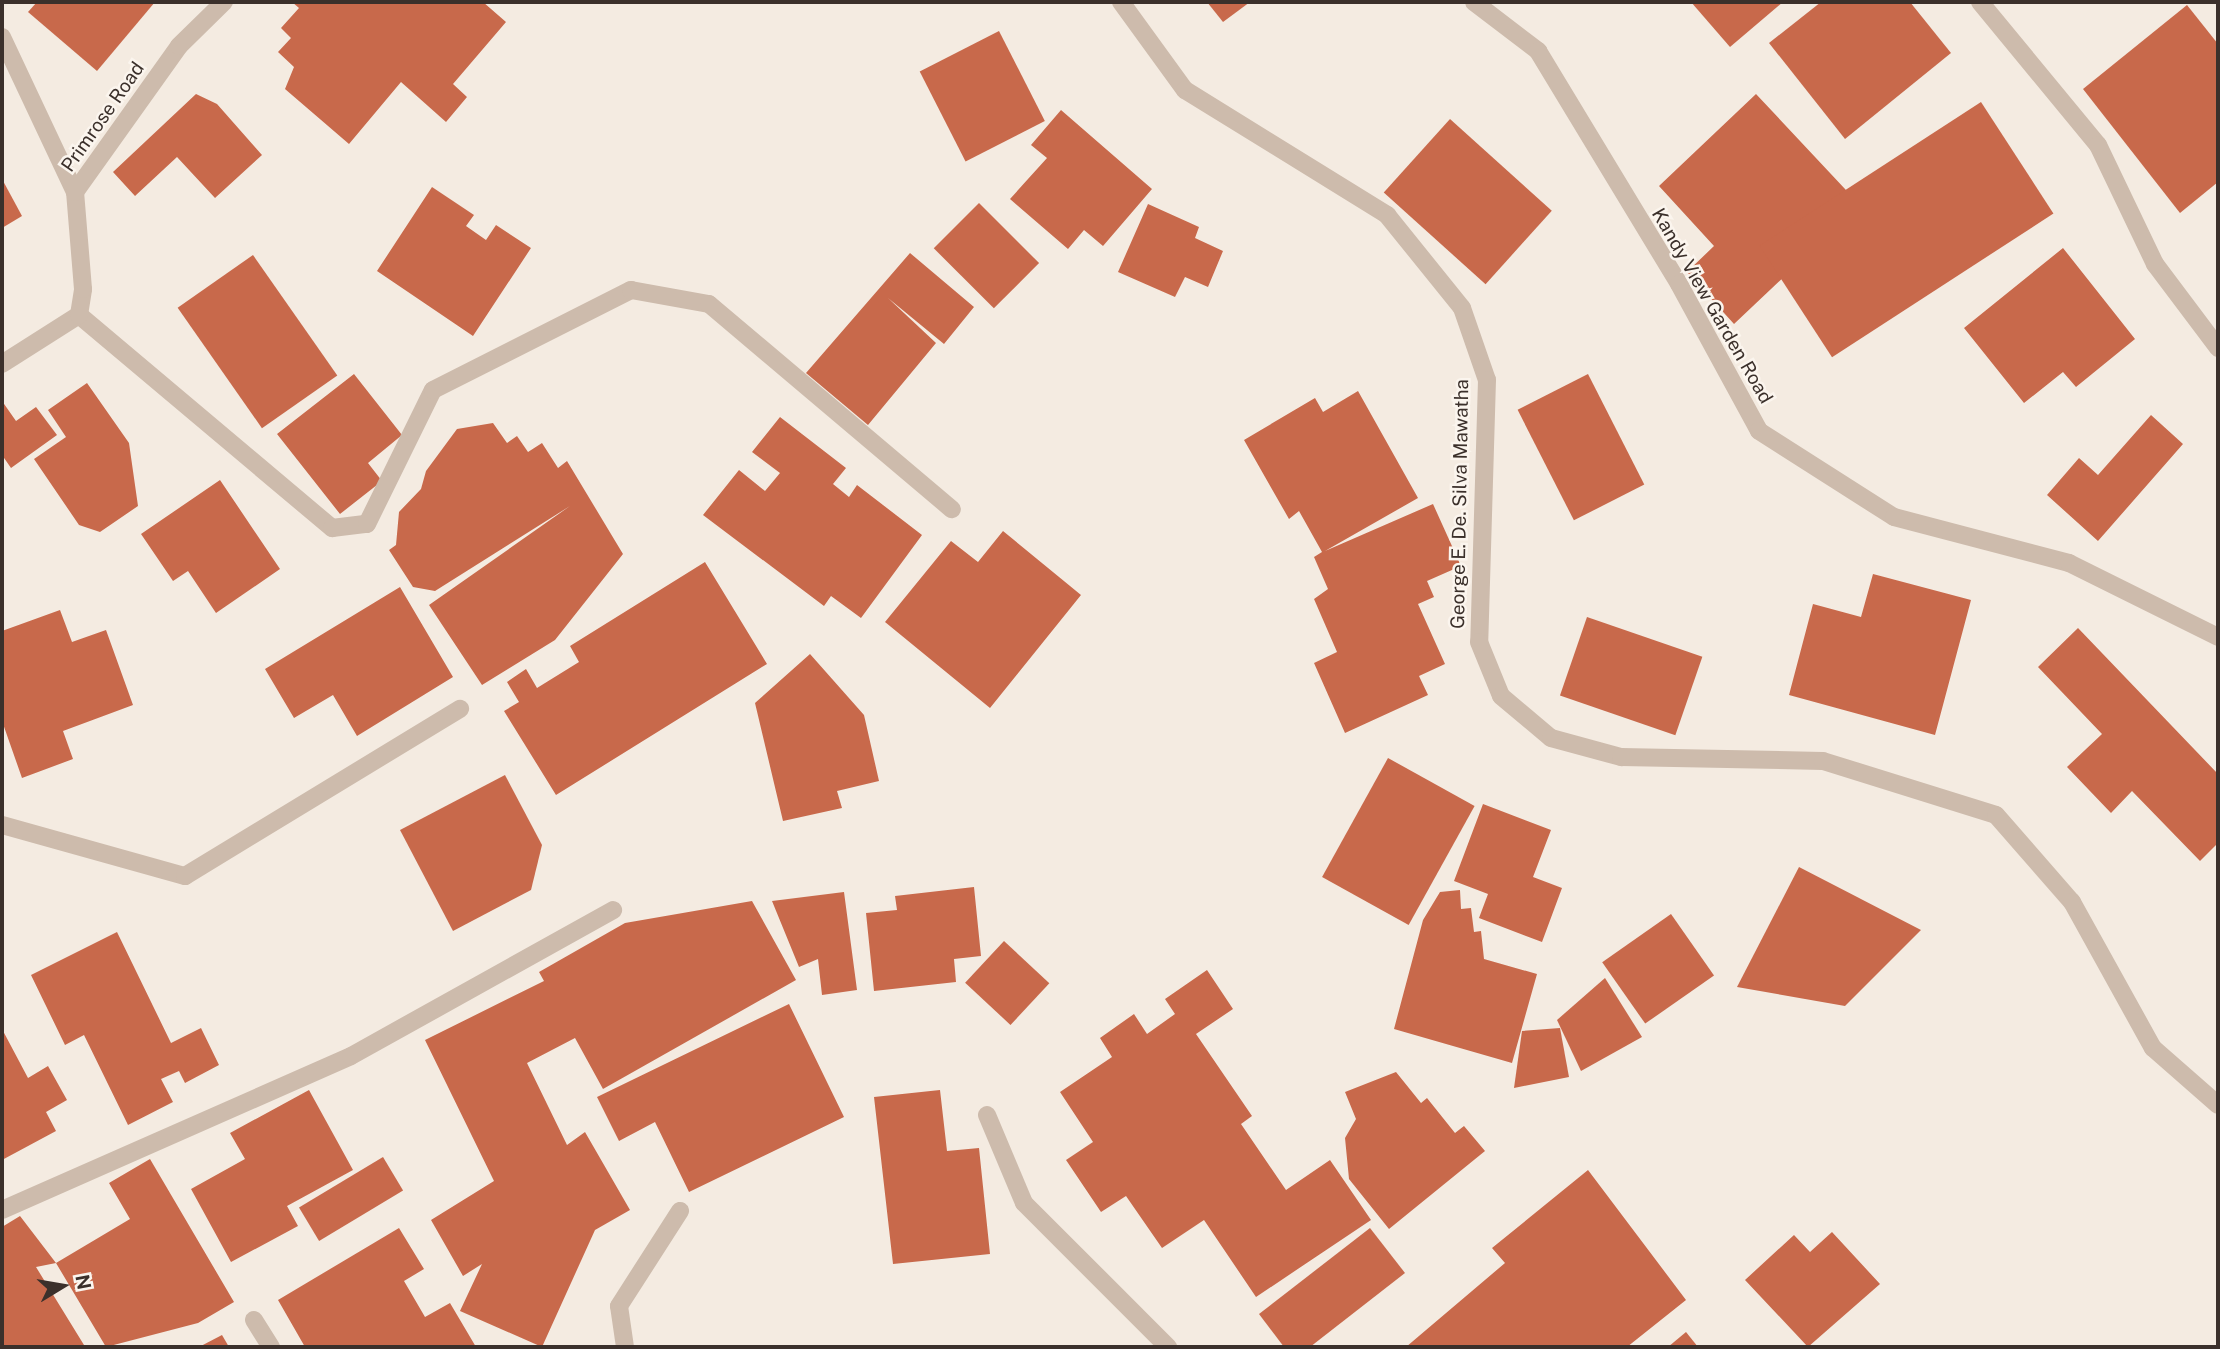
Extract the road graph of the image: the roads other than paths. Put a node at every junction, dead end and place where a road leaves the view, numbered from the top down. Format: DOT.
graph roads {
  1 [pos="224,2"];
  2 [pos="1121,2"];
  3 [pos="1474,2"];
  4 [pos="1980,2"];
  5 [pos="2,37"];
  6 [pos="75,192"];
  7 [pos="79,315"];
  8 [pos="2218,348"];
  9 [pos="2,364"];
  10 [pos="952,509"];
  11 [pos="2218,637"];
  12 [pos="460,709"];
  13 [pos="2,825"];
  14 [pos="613,910"];
  15 [pos="2218,1104"];
  16 [pos="987,1115"];
  17 [pos="2,1210"];
  18 [pos="680,1211"];
  19 [pos="254,1320"];
  20 [pos="271,1347"];
  21 [pos="625,1347"];
  22 [pos="1168,1347"];
  1 -- 6 [label="street, Primrose Road"];
  2 -- 15 [label="street, George E. De. Silva Mawatha"];
  3 -- 11 [label="street, Kandy View Garden Road"];
  4 -- 8 [label="street"];
  5 -- 6 [label="street"];
  6 -- 7 [label="street, Primrose Road"];
  7 -- 9 [label="street"];
  7 -- 10 [label="street"];
  12 -- 13 [label="street"];
  14 -- 17 [label="street"];
  16 -- 22 [label="street"];
  18 -- 21 [label="street"];
  19 -- 20 [label="street"];
}
